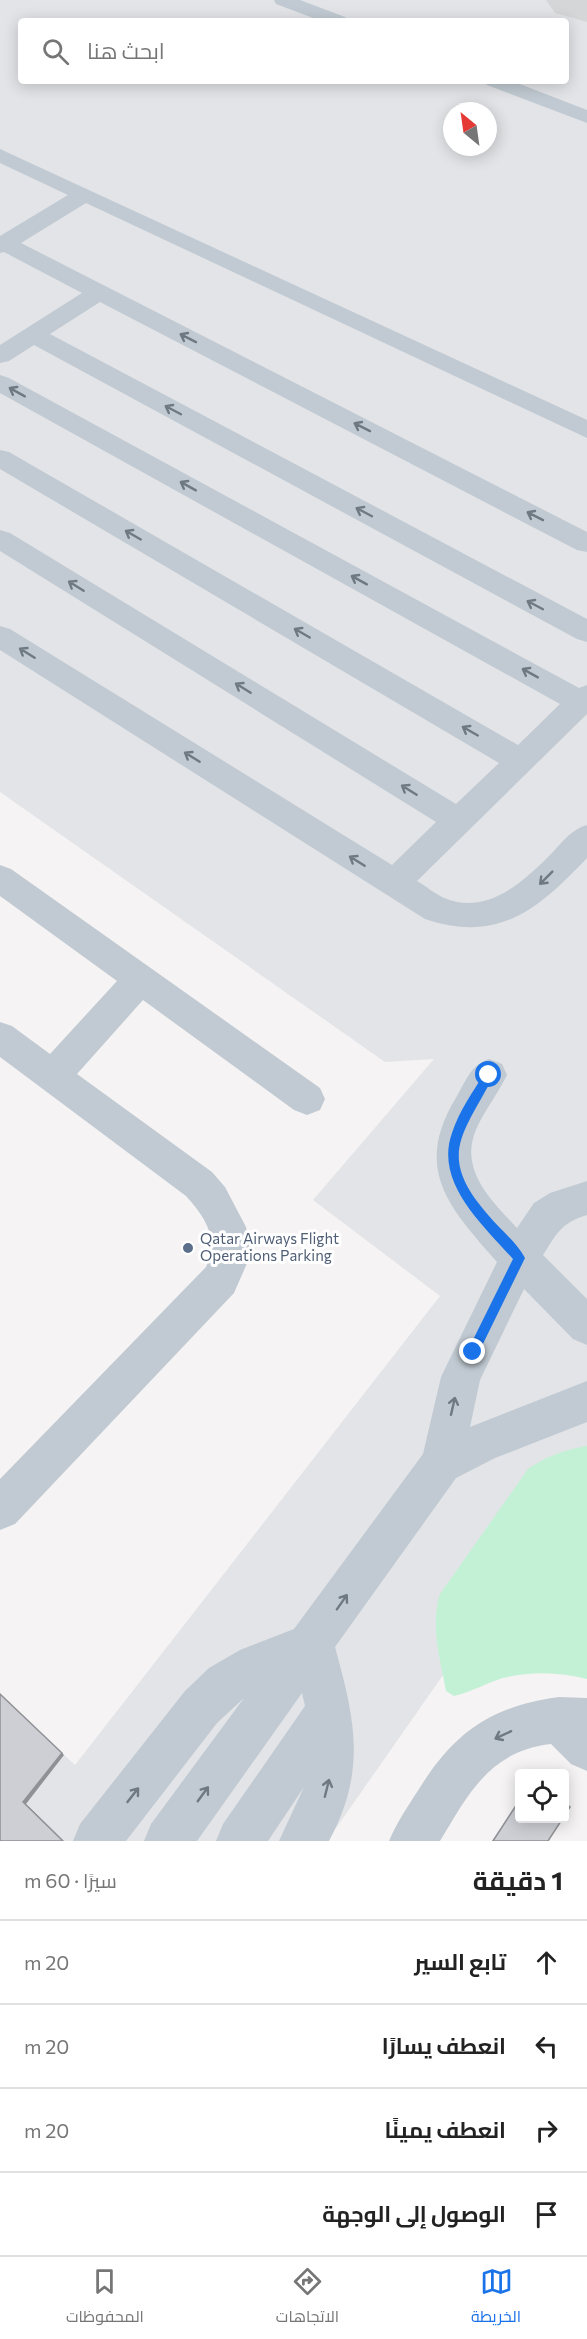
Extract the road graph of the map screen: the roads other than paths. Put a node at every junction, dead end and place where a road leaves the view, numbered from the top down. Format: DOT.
graph roads {
  1 [pos="284,0"];
  2 [pos="337,0"];
  3 [pos="316,12"];
  4 [pos="331,18"];
  5 [pos="502,84"];
  6 [pos="587,117"];
  7 [pos="0,155"];
  8 [pos="84,195"];
  9 [pos="2,244"];
  10 [pos="99,292"];
  11 [pos="34,335"];
  12 [pos="0,356"];
  13 [pos="0,383"];
  14 [pos="587,430"];
  15 [pos="0,458"];
  16 [pos="0,539"];
  17 [pos="587,543"];
  18 [pos="587,632"];
  19 [pos="0,636"];
  20 [pos="584,699"];
  21 [pos="521,761"];
  22 [pos="459,821"];
  23 [pos="587,837"];
  24 [pos="0,878"];
  25 [pos="393,884"];
  26 [pos="141,978"];
  27 [pos="0,1037"];
  28 [pos="489,1075"];
  29 [pos="52,1077"];
  30 [pos="307,1099"];
  31 [pos="587,1198"];
  32 [pos="519,1258"];
  33 [pos="587,1326"];
  34 [pos="587,1401"];
  35 [pos="441,1463"];
  36 [pos="0,1509"];
  37 [pos="312,1644"];
  38 [pos="329,1710"];
  39 [pos="578,1730"];
  40 [pos="97,1841"];
  41 [pos="168,1841"];
  42 [pos="240,1841"];
  43 [pos="303,1841"];
  44 [pos="413,1841"];
  1 -- 3 [label="lane"];
  2 -- 3 [label="lane"];
  3 -- 4 [label="lane"];
  5 -- 6 [label="lane"];
  7 -- 8 [label="lane"];
  8 -- 9 [label="lane"];
  8 -- 14 [label="lane"];
  9 -- 10 [label="lane"];
  10 -- 11 [label="lane"];
  17 -- 10 [label="lane, one-way"];
  11 -- 12 [label="lane"];
  18 -- 11 [label="lane, one-way"];
  20 -- 13 [label="lane, one-way"];
  21 -- 15 [label="lane, one-way"];
  22 -- 16 [label="lane, one-way"];
  25 -- 19 [label="lane, one-way"];
  20 -- 21 [label="lane"];
  21 -- 22 [label="lane"];
  22 -- 25 [label="lane"];
  23 -- 25 [label="lane, one-way"];
  24 -- 26 [label="lane"];
  26 -- 29 [label="lane"];
  26 -- 30 [label="lane"];
  27 -- 29 [label="lane"];
  28 -- 32 [label="lane"];
  29 -- 36 [label="lane"];
  31 -- 32 [label="lane"];
  32 -- 33 [label="lane"];
  35 -- 32 [label="lane, one-way"];
  34 -- 35 [label="lane"];
  37 -- 35 [label="lane, one-way"];
  37 -- 38 [label="lane"];
  40 -- 37 [label="lane, one-way"];
  41 -- 37 [label="lane, one-way"];
  38 -- 42 [label="lane"];
  43 -- 38 [label="lane, one-way"];
  39 -- 44 [label="lane, one-way"];
}
